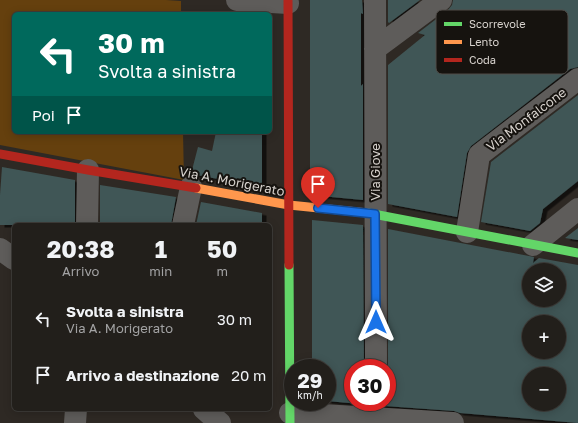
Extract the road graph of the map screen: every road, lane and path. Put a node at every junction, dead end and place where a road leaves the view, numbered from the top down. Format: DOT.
graph roads {
  1 [pos="237,0"];
  2 [pos="375,0"];
  3 [pos="441,0"];
  4 [pos="288,2"];
  5 [pos="375,49"];
  6 [pos="578,79"];
  7 [pos="0,154"];
  8 [pos="88,170"];
  9 [pos="191,187"];
  10 [pos="289,205"];
  11 [pos="578,209"];
  12 [pos="375,214"];
  13 [pos="87,223"];
  14 [pos="183,223"];
  15 [pos="467,232"];
  16 [pos="533,245"];
  17 [pos="0,249"];
  18 [pos="578,253"];
  19 [pos="12,258"];
  20 [pos="376,359"];
  21 [pos="76,411"];
  22 [pos="206,411"];
  23 [pos="365,411"];
  24 [pos="381,411"];
  25 [pos="290,418"];
  26 [pos="75,423"];
  27 [pos="220,423"];
  28 [pos="444,423"];
  1 -- 4 [label="street"];
  2 -- 5 [label="street, Via Giove"];
  3 -- 5 [label="street"];
  4 -- 10 [label="street"];
  5 -- 12 [label="street, Via Giove"];
  6 -- 15 [label="street, Via Monfalcone"];
  7 -- 8 [label="street, Via A. Morigerato"];
  8 -- 9 [label="street, Via A. Morigerato"];
  8 -- 13 [label="street"];
  9 -- 10 [label="street, Via A. Morigerato"];
  9 -- 14 [label="street"];
  10 -- 12 [label="street, Via A. Morigerato"];
  10 -- 25 [label="street"];
  11 -- 16 [label="street"];
  12 -- 15 [label="street, Via A. Morigerato"];
  12 -- 20 [label="street, Via Giove"];
  15 -- 16 [label="street, Via A. Morigerato"];
  16 -- 18 [label="street, Via A. Morigerato"];
  17 -- 19 [label="street"];
  21 -- 26 [label="street"];
  22 -- 27 [label="street"];
  23 -- 25 [label="street"];
  24 -- 28 [label="street"];
}
